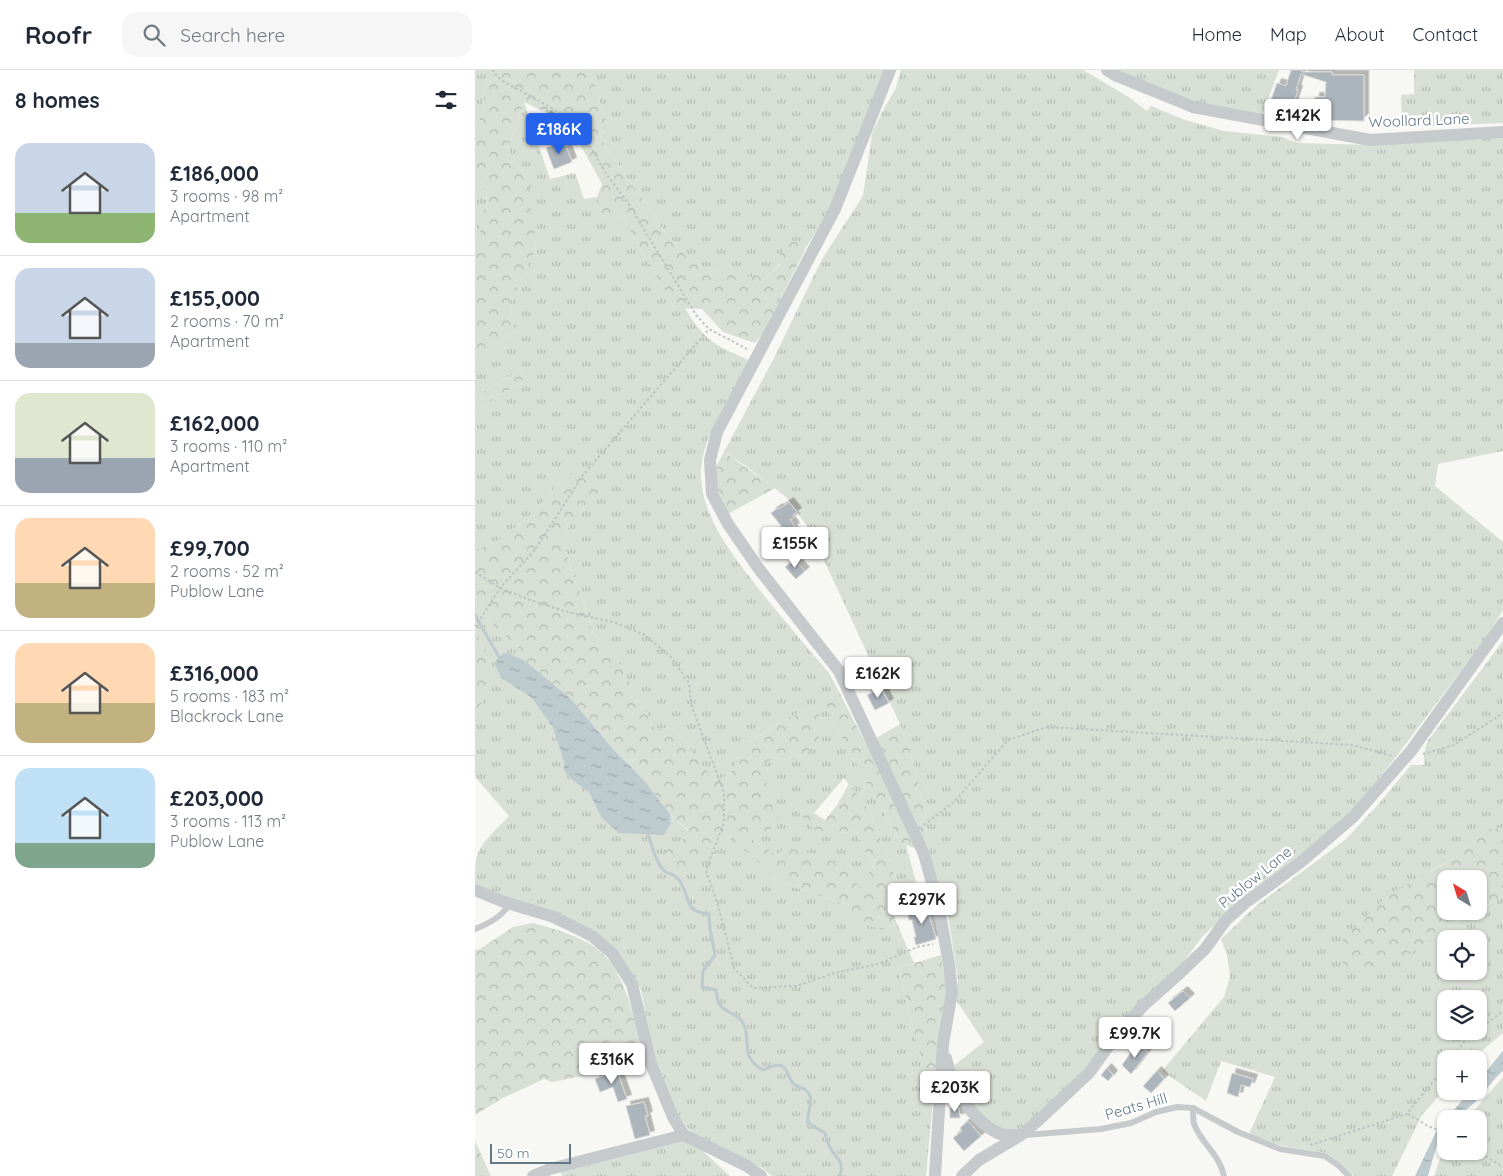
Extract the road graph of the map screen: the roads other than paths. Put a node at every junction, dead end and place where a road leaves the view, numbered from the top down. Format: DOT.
graph roads {
  1 [pos="889,70"];
  2 [pos="1107,70"];
  3 [pos="1503,132"];
  4 [pos="1503,623"];
  5 [pos="475,890"];
  6 [pos="510,904"];
  7 [pos="475,929"];
  8 [pos="943,1044"];
  9 [pos="1193,1108"];
  10 [pos="684,1135"];
  11 [pos="1021,1135"];
  12 [pos="533,1176"];
  13 [pos="761,1176"];
  14 [pos="935,1176"];
  15 [pos="962,1176"];
  16 [pos="1224,1176"];
  17 [pos="1349,1176"];
  1 -- 8 [label="street"];
  2 -- 3 [label="street, Woollard Lane"];
  4 -- 11 [label="street, Publow Lane"];
  5 -- 6 [label="street"];
  6 -- 7 [label="lane"];
  6 -- 10 [label="street"];
  8 -- 11 [label="street"];
  8 -- 14 [label="street"];
  9 -- 11 [label="lane, Peats Hill"];
  9 -- 16 [label="lane"];
  9 -- 17 [label="lane, Peats Hill"];
  10 -- 12 [label="street"];
  10 -- 13 [label="street"];
  11 -- 15 [label="street, Publow Lane"];
}
